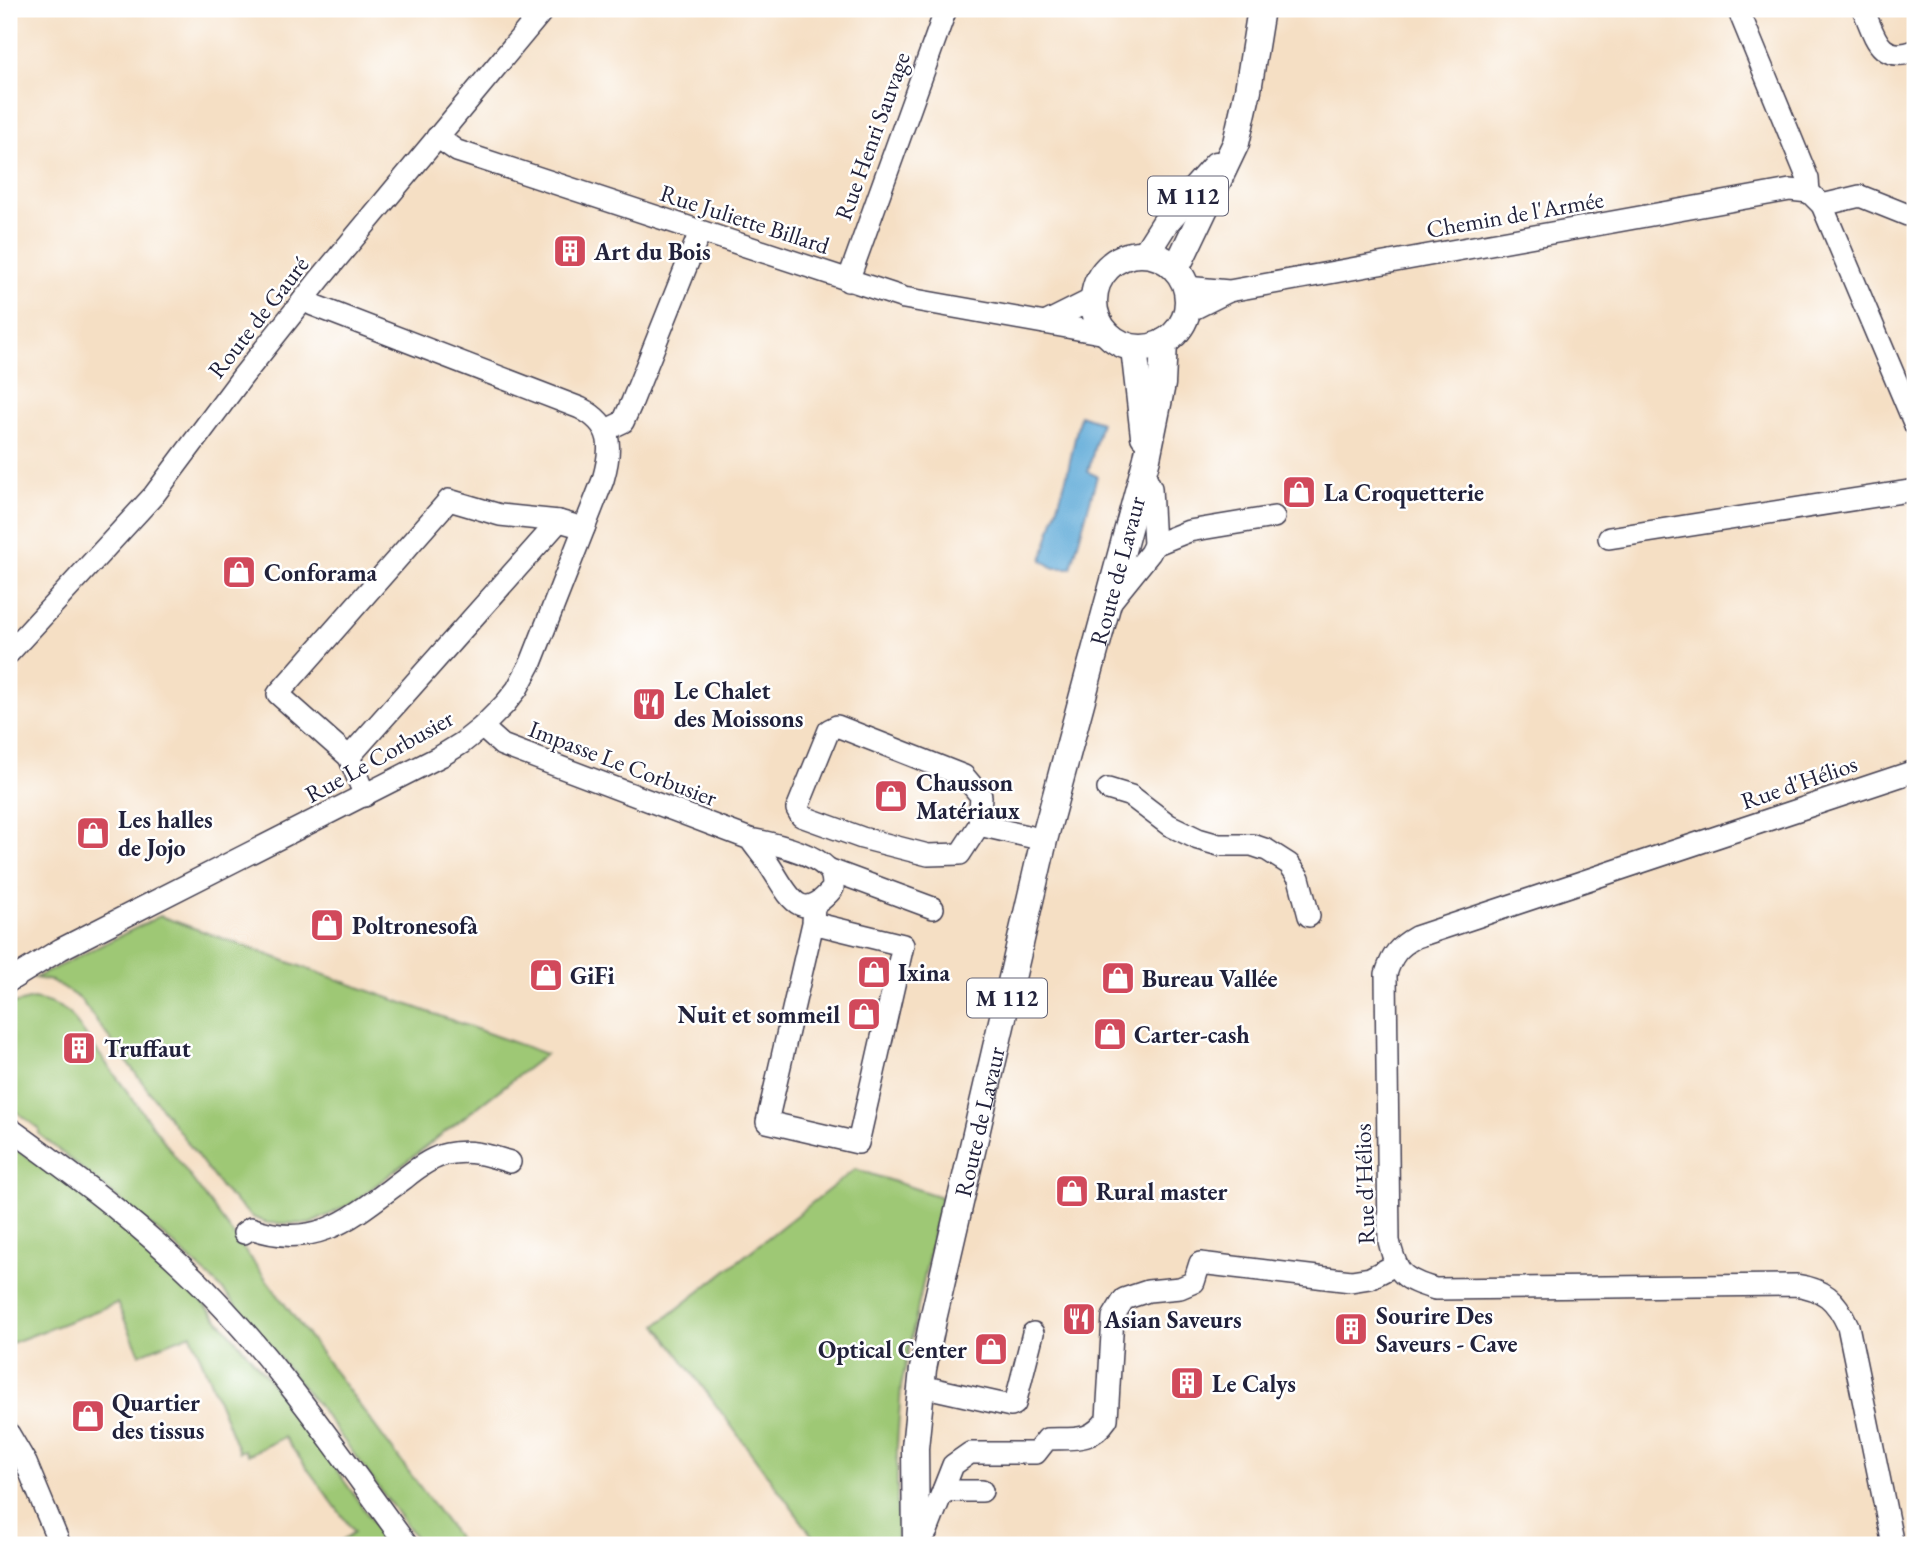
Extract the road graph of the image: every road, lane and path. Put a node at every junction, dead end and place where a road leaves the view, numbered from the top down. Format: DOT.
graph roads {
  1 [pos="544,9"];
  2 [pos="946,9"];
  3 [pos="1261,9"];
  4 [pos="1738,9"];
  5 [pos="1863,9"];
  6 [pos="1915,51"];
  7 [pos="437,137"];
  8 [pos="1236,143"];
  9 [pos="1816,198"];
  10 [pos="1915,218"];
  11 [pos="700,232"];
  12 [pos="1146,253"];
  13 [pos="848,281"];
  14 [pos="1183,290"];
  15 [pos="304,299"];
  16 [pos="1093,299"];
  17 [pos="1045,323"];
  18 [pos="1106,334"];
  19 [pos="1164,342"];
  20 [pos="1134,348"];
  21 [pos="1915,425"];
  22 [pos="607,430"];
  23 [pos="1145,465"];
  24 [pos="1915,490"];
  25 [pos="1274,517"];
  26 [pos="559,521"];
  27 [pos="584,528"];
  28 [pos="1609,538"];
  29 [pos="1154,545"];
  30 [pos="1106,608"];
  31 [pos="9,653"];
  32 [pos="482,727"];
  33 [pos="349,757"];
  34 [pos="1915,771"];
  35 [pos="1108,789"];
  36 [pos="365,796"];
  37 [pos="979,825"];
  38 [pos="750,839"];
  39 [pos="1044,840"];
  40 [pos="828,869"];
  41 [pos="933,908"];
  42 [pos="813,914"];
  43 [pos="1309,916"];
  44 [pos="9,981"];
  45 [pos="9,1128"];
  46 [pos="510,1162"];
  47 [pos="244,1233"];
  48 [pos="1395,1265"];
  49 [pos="1032,1333"];
  50 [pos="921,1385"];
  51 [pos="9,1434"];
  52 [pos="943,1491"];
  53 [pos="982,1491"];
  54 [pos="60,1545"];
  55 [pos="407,1545"];
  56 [pos="916,1545"];
  57 [pos="1893,1545"];
  1 -- 7 [label="street, Route de Gauré"];
  2 -- 13 [label="street, Rue Henri Sauvage"];
  3 -- 8 [label="main road, M 112"];
  4 -- 9 [label="street"];
  5 -- 6 [label="street"];
  7 -- 11 [label="street, Rue Juliette Billard"];
  7 -- 15 [label="street, Route de Gauré"];
  8 -- 12 [label="main road, M 112"];
  8 -- 14 [label="main road, M 112"];
  9 -- 10 [label="street, Chemin de l'Armée"];
  9 -- 14 [label="street, Chemin de l'Armée"];
  9 -- 21 [label="street"];
  11 -- 13 [label="street, Rue Juliette Billard"];
  11 -- 22 [label="street"];
  12 -- 14 [label="main road"];
  12 -- 16 [label="main road"];
  13 -- 17 [label="street, Rue Juliette Billard"];
  14 -- 19 [label="main road"];
  15 -- 22 [label="street"];
  15 -- 31 [label="street, Route de Gauré"];
  16 -- 17 [label="street"];
  16 -- 18 [label="main road"];
  17 -- 18 [label="street, Rue Juliette Billard"];
  18 -- 20 [label="main road"];
  19 -- 20 [label="main road"];
  19 -- 23 [label="main road, Route de Lavaur / M 112"];
  20 -- 23 [label="main road, Route de Lavaur / M 112"];
  22 -- 27 [label="street, Rue Le Corbusier"];
  23 -- 29 [label="street"];
  23 -- 30 [label="main road, Route de Lavaur / M 112"];
  24 -- 28 [label="street"];
  25 -- 29 [label="street"];
  26 -- 27 [label="street"];
  26 -- 33 [label="street"];
  26 -- 33 [label="street"];
  27 -- 32 [label="street, Rue Le Corbusier"];
  29 -- 30 [label="street"];
  30 -- 39 [label="main road, Route de Lavaur / M 112"];
  32 -- 36 [label="street, Rue Le Corbusier"];
  32 -- 38 [label="street, Impasse Le Corbusier"];
  33 -- 36 [label="street"];
  34 -- 48 [label="street, Rue d'Hélios"];
  35 -- 43 [label="street"];
  36 -- 44 [label="street, Rue Le Corbusier"];
  37 -- 37 [label="street"];
  37 -- 39 [label="street"];
  38 -- 40 [label="street, Impasse Le Corbusier"];
  38 -- 42 [label="street"];
  39 -- 50 [label="main road, Route de Lavaur / M 112"];
  40 -- 41 [label="street, Impasse Le Corbusier"];
  40 -- 42 [label="street"];
  42 -- 42 [label="street"];
  45 -- 55 [label="street"];
  46 -- 47 [label="street"];
  48 -- 52 [label="street"];
  48 -- 57 [label="street, Rue d'Hélios"];
  49 -- 50 [label="street"];
  50 -- 56 [label="main road, Route de Lavaur / M 112"];
  51 -- 54 [label="street"];
  52 -- 53 [label="street"];
  52 -- 56 [label="street"];
}
